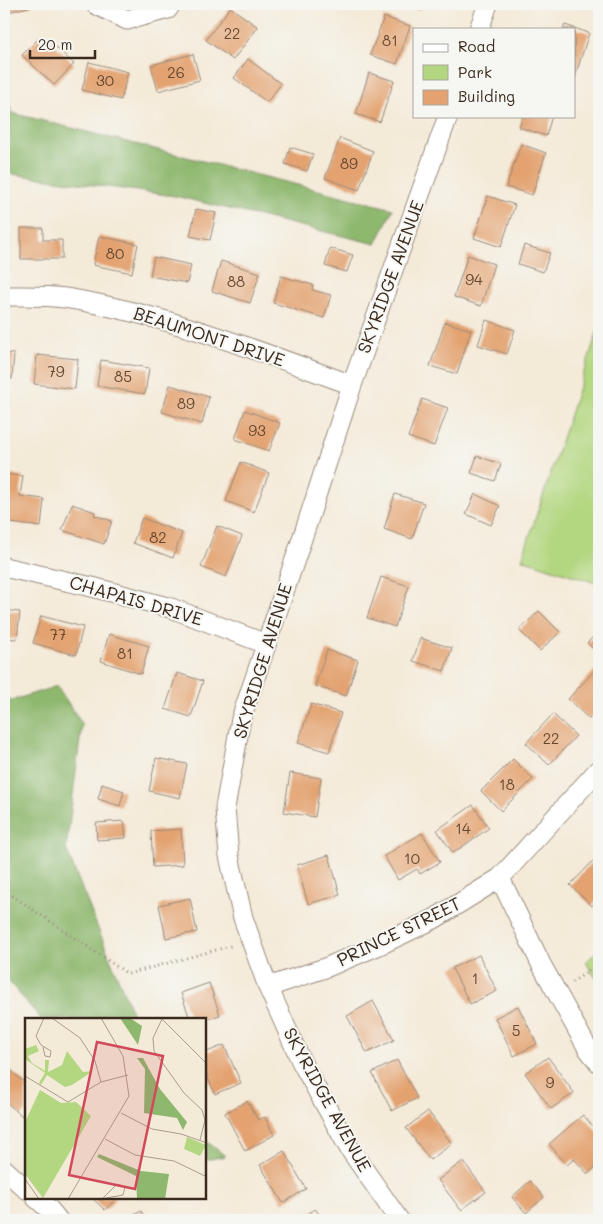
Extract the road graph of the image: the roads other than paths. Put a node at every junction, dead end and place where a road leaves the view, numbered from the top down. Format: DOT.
graph roads {
  1 [pos="95,4"];
  2 [pos="171,4"];
  3 [pos="488,4"];
  4 [pos="478,28"];
  5 [pos="447,118"];
  6 [pos="4,296"];
  7 [pos="352,386"];
  8 [pos="4,567"];
  9 [pos="266,644"];
  10 [pos="599,769"];
  11 [pos="500,878"];
  12 [pos="268,987"];
  13 [pos="599,1063"];
  14 [pos="4,1169"];
  15 [pos="25,1188"];
  16 [pos="37,1199"];
  17 [pos="58,1220"];
  18 [pos="399,1220"];
  1 -- 2 [label="street"];
  3 -- 4 [label="street"];
  5 -- 7 [label="street, SKYRIDGE AVENUE"];
  6 -- 7 [label="street, BEAUMONT DRIVE"];
  7 -- 9 [label="street, SKYRIDGE AVENUE"];
  8 -- 9 [label="street, CHAPAIS DRIVE"];
  9 -- 12 [label="street, SKYRIDGE AVENUE"];
  10 -- 11 [label="street, PRINCE STREET"];
  11 -- 12 [label="street, PRINCE STREET"];
  11 -- 13 [label="street"];
  12 -- 18 [label="street, SKYRIDGE AVENUE"];
  14 -- 15 [label="street"];
  16 -- 17 [label="street"];
}
